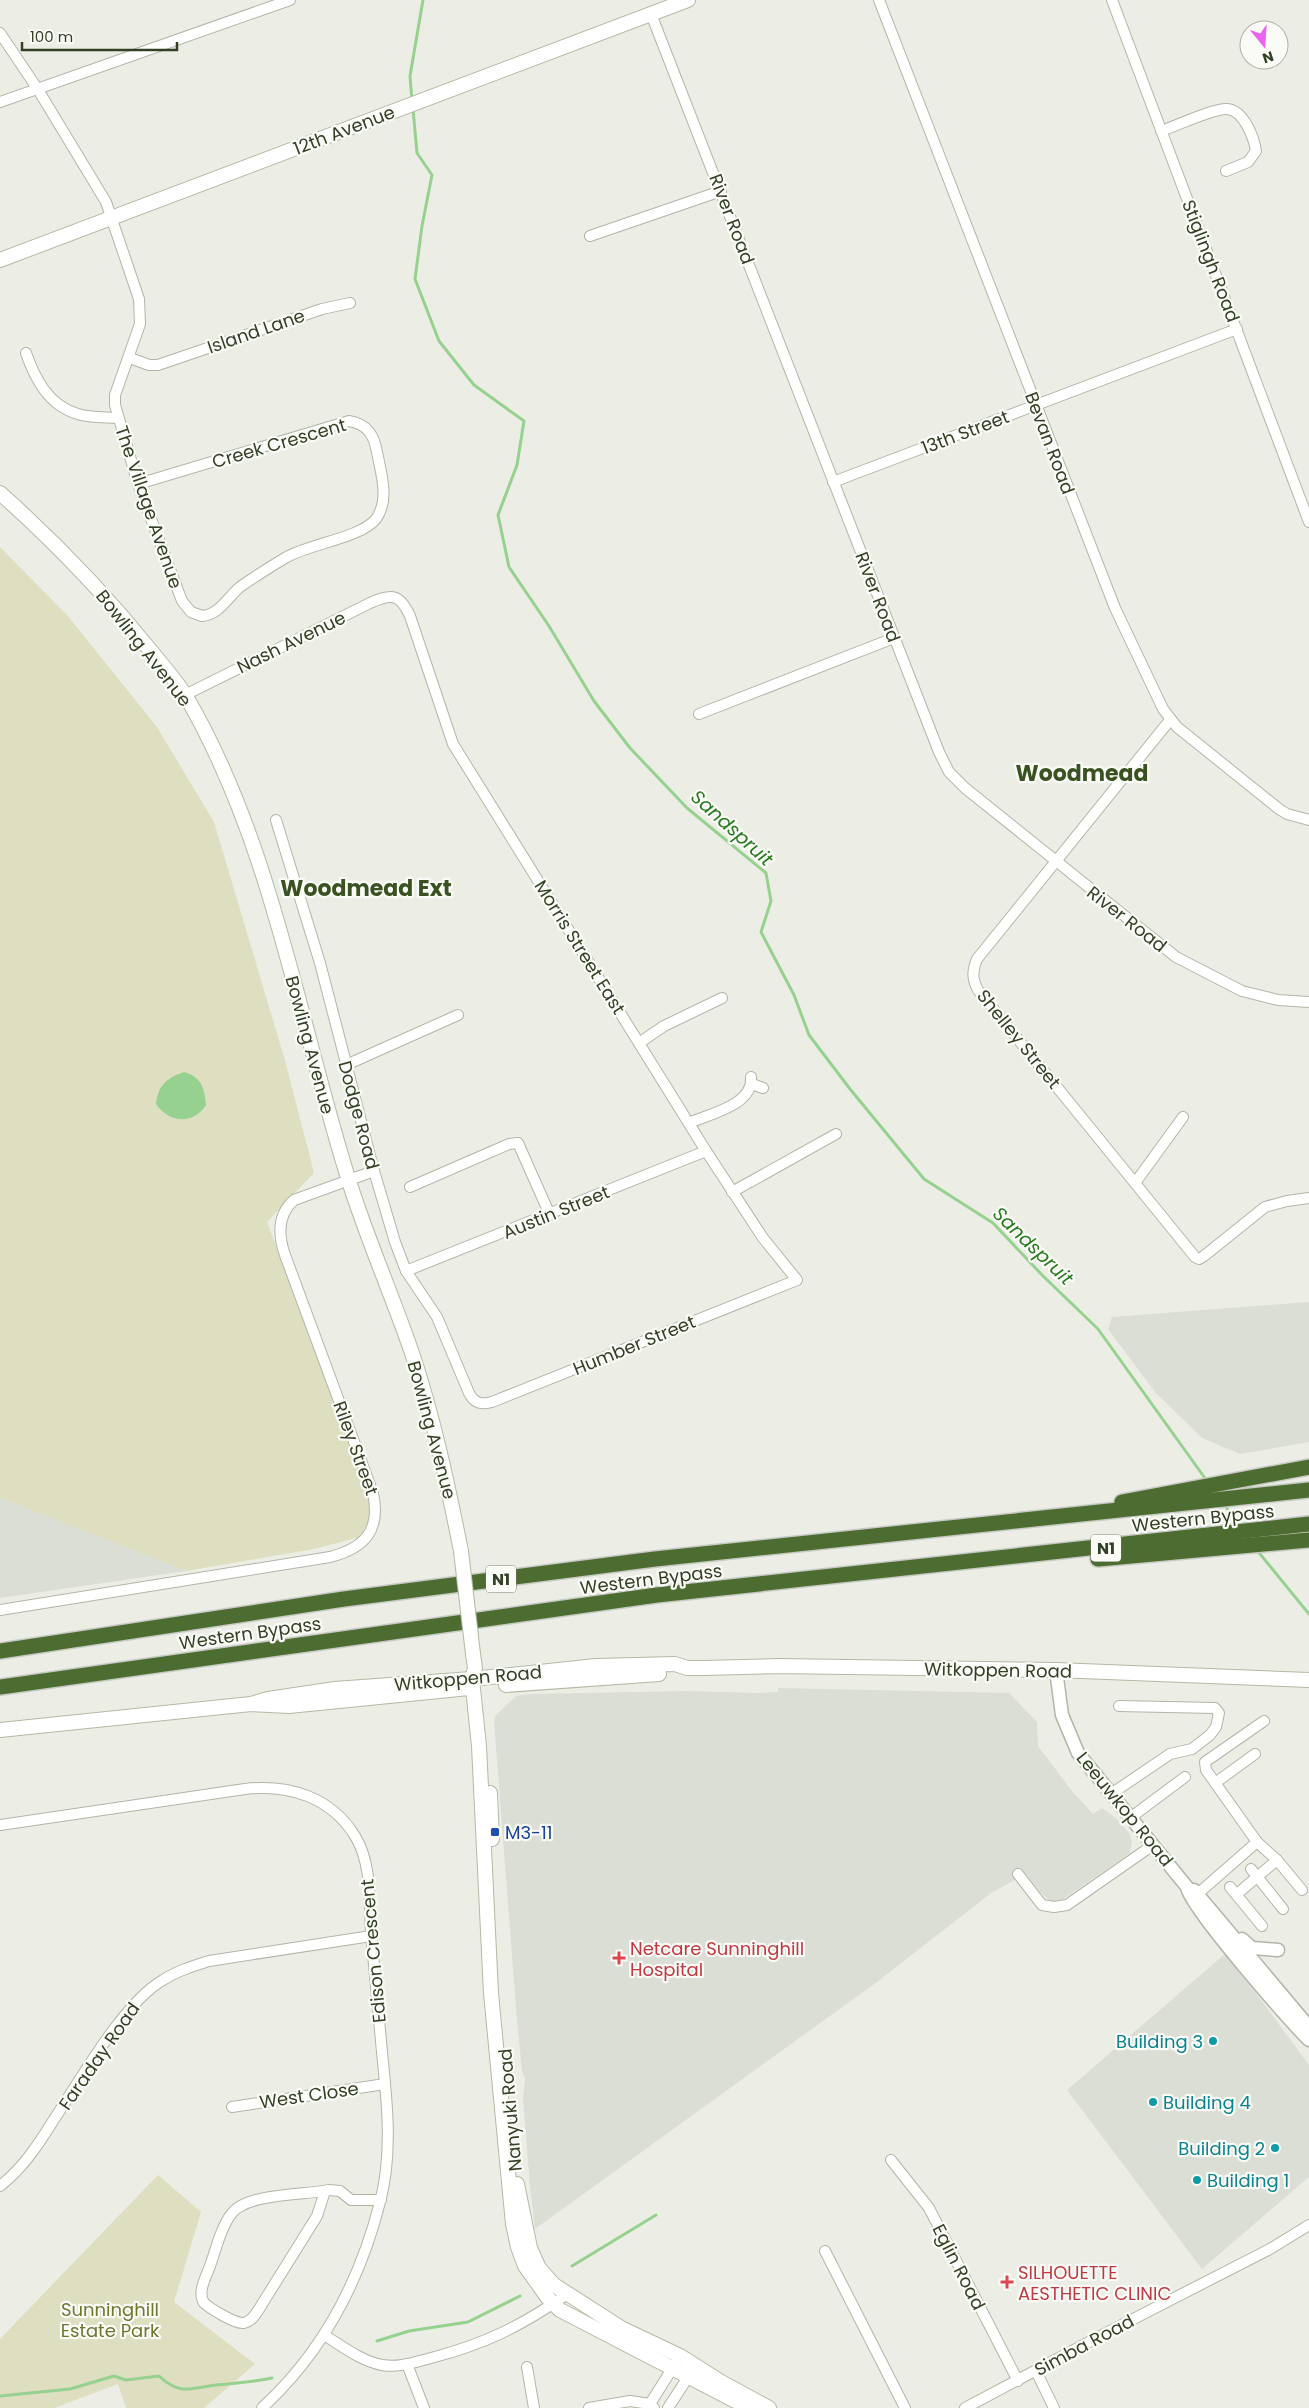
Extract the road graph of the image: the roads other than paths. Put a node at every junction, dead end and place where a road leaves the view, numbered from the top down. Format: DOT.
graph roads {
  1 [pos="290,0"];
  2 [pos="688,0"];
  3 [pos="879,0"];
  4 [pos="1112,0"];
  5 [pos="652,14"];
  6 [pos="0,33"];
  7 [pos="37,88"];
  8 [pos="0,102"];
  9 [pos="1161,131"];
  10 [pos="1226,171"];
  11 [pos="721,191"];
  12 [pos="112,217"];
  13 [pos="590,236"];
  14 [pos="0,260"];
  15 [pos="350,303"];
  16 [pos="1237,329"];
  17 [pos="26,353"];
  18 [pos="131,356"];
  19 [pos="1036,405"];
  20 [pos="118,418"];
  21 [pos="833,482"];
  22 [pos="138,484"];
  23 [pos="0,493"];
  24 [pos="1309,522"];
  25 [pos="398,598"];
  26 [pos="182,601"];
  27 [pos="894,638"];
  28 [pos="186,694"];
  29 [pos="699,714"];
  30 [pos="1170,720"];
  31 [pos="276,820"];
  32 [pos="1309,820"];
  33 [pos="1054,861"];
  34 [pos="722,998"];
  35 [pos="1309,1002"];
  36 [pos="458,1015"];
  37 [pos="639,1043"];
  38 [pos="346,1065"];
  39 [pos="763,1088"];
  40 [pos="1183,1117"];
  41 [pos="689,1123"];
  42 [pos="836,1134"];
  43 [pos="706,1151"];
  44 [pos="374,1171"];
  45 [pos="349,1181"];
  46 [pos="1135,1183"];
  47 [pos="410,1187"];
  48 [pos="732,1192"];
  49 [pos="1309,1198"];
  50 [pos="550,1215"];
  51 [pos="406,1271"];
  52 [pos="797,1280"];
  53 [pos="471,1397"];
  54 [pos="1309,1467"];
  55 [pos="1309,1490"];
  56 [pos="1186,1498"];
  57 [pos="1309,1524"];
  58 [pos="1298,1536"];
  59 [pos="0,1610"];
  60 [pos="0,1651"];
  61 [pos="1056,1670"];
  62 [pos="476,1680"];
  63 [pos="1309,1680"];
  64 [pos="0,1687"];
  65 [pos="1119,1706"];
  66 [pos="1264,1721"];
  67 [pos="0,1730"];
  68 [pos="1256,1754"];
  69 [pos="1184,1777"];
  70 [pos="1215,1783"];
  71 [pos="1111,1794"];
  72 [pos="1130,1818"];
  73 [pos="0,1825"];
  74 [pos="1257,1842"];
  75 [pos="1152,1845"];
  76 [pos="1277,1860"];
  77 [pos="1254,1873"];
  78 [pos="1018,1874"];
  79 [pos="1302,1890"];
  80 [pos="1192,1893"];
  81 [pos="1282,1909"];
  82 [pos="1214,1914"];
  83 [pos="1262,1926"];
  84 [pos="371,1936"];
  85 [pos="1278,1950"];
  86 [pos="1309,2027"];
  87 [pos="1309,2040"];
  88 [pos="385,2084"];
  89 [pos="232,2107"];
  90 [pos="891,2160"];
  91 [pos="0,2186"];
  92 [pos="325,2191"];
  93 [pos="381,2200"];
  94 [pos="1309,2226"];
  95 [pos="825,2251"];
  96 [pos="566,2294"];
  97 [pos="552,2304"];
  98 [pos="324,2335"];
  99 [pos="676,2362"];
  100 [pos="407,2364"];
  101 [pos="527,2367"];
  102 [pos="692,2371"];
  103 [pos="1036,2371"];
  104 [pos="1018,2381"];
  105 [pos="652,2406"];
  106 [pos="262,2408"];
  107 [pos="424,2408"];
  108 [pos="534,2408"];
  109 [pos="589,2408"];
  110 [pos="668,2408"];
  111 [pos="749,2408"];
  112 [pos="769,2408"];
  113 [pos="905,2408"];
  114 [pos="966,2408"];
  115 [pos="1054,2408"];
  1 -- 7 [label="street"];
  2 -- 5 [label="main road, 12th Avenue"];
  3 -- 19 [label="street, Bevan Road"];
  4 -- 9 [label="street, Stiglingh Road"];
  5 -- 11 [label="street, River Road"];
  5 -- 12 [label="main road, 12th Avenue"];
  6 -- 7 [label="street, The Village Avenue"];
  7 -- 8 [label="street"];
  7 -- 12 [label="street, The Village Avenue"];
  9 -- 10 [label="street"];
  9 -- 16 [label="street, Stiglingh Road"];
  11 -- 13 [label="street"];
  11 -- 21 [label="street, River Road"];
  12 -- 14 [label="main road, 12th Avenue"];
  12 -- 18 [label="street, The Village Avenue"];
  15 -- 18 [label="street, Island Lane"];
  16 -- 19 [label="street, 13th Street"];
  16 -- 24 [label="street, Stiglingh Road"];
  17 -- 20 [label="street"];
  18 -- 20 [label="street, The Village Avenue"];
  19 -- 21 [label="street, 13th Street"];
  19 -- 30 [label="street, Bevan Road"];
  20 -- 22 [label="street, The Village Avenue"];
  21 -- 27 [label="street, River Road"];
  22 -- 26 [label="street, The Village Avenue"];
  22 -- 26 [label="street, Creek Crescent"];
  23 -- 28 [label="main road, Bowling Avenue"];
  25 -- 28 [label="street, Nash Avenue"];
  25 -- 37 [label="street, Morris Street East"];
  27 -- 29 [label="street"];
  27 -- 33 [label="street, River Road"];
  28 -- 45 [label="main road, Bowling Avenue"];
  30 -- 32 [label="street, Bevan Road"];
  30 -- 33 [label="street, Shelley Street"];
  31 -- 38 [label="street, Dodge Road"];
  33 -- 35 [label="street, River Road"];
  33 -- 46 [label="street, Shelley Street"];
  34 -- 37 [label="street"];
  36 -- 38 [label="street"];
  37 -- 41 [label="street, Morris Street East"];
  38 -- 44 [label="street, Dodge Road"];
  39 -- 41 [label="street"];
  40 -- 46 [label="street"];
  41 -- 43 [label="street, Morris Street East"];
  42 -- 48 [label="street"];
  43 -- 48 [label="street, Morris Street East"];
  43 -- 50 [label="street, Austin Street"];
  44 -- 45 [label="street, Riley Street"];
  44 -- 51 [label="street, Dodge Road"];
  45 -- 59 [label="street, Riley Street"];
  45 -- 62 [label="main road, Bowling Avenue, bridge"];
  46 -- 49 [label="street, Shelley Street"];
  47 -- 50 [label="street"];
  48 -- 52 [label="street, Morris Street East"];
  50 -- 51 [label="street, Austin Street"];
  51 -- 53 [label="street, Dodge Road"];
  52 -- 53 [label="street, Humber Street"];
  54 -- 56 [label="highway"];
  55 -- 56 [label="highway, Western Bypass"];
  56 -- 60 [label="highway, Western Bypass / N1"];
  57 -- 58 [label="highway, Western Bypass"];
  58 -- 64 [label="highway, Western Bypass / N1"];
  61 -- 62 [label="main road, Witkoppen Road"];
  61 -- 63 [label="main road, Witkoppen Road"];
  61 -- 71 [label="street, Leeuwkop Road"];
  62 -- 67 [label="main road, Witkoppen Road"];
  62 -- 96 [label="main road, Nanyuki Road"];
  62 -- 97 [label="main road, Nanyuki Road"];
  65 -- 71 [label="street"];
  66 -- 70 [label="street"];
  68 -- 70 [label="street"];
  69 -- 72 [label="street"];
  70 -- 74 [label="street"];
  71 -- 72 [label="street, Leeuwkop Road"];
  72 -- 75 [label="street, Leeuwkop Road"];
  73 -- 84 [label="street, Edison Crescent"];
  74 -- 76 [label="street"];
  74 -- 80 [label="street"];
  75 -- 78 [label="street"];
  75 -- 80 [label="street, Leeuwkop Road"];
  76 -- 77 [label="street"];
  76 -- 79 [label="street"];
  77 -- 81 [label="street"];
  77 -- 83 [label="street"];
  80 -- 82 [label="street, Leeuwkop Road"];
  80 -- 87 [label="street, Leeuwkop Road"];
  82 -- 85 [label="street"];
  82 -- 86 [label="street, Leeuwkop Road"];
  84 -- 88 [label="street, Edison Crescent"];
  84 -- 91 [label="street, Faraday Road"];
  88 -- 89 [label="street, West Close"];
  88 -- 93 [label="street, Edison Crescent"];
  90 -- 104 [label="street, Eglin Road"];
  92 -- 92 [label="street"];
  92 -- 93 [label="street"];
  93 -- 98 [label="street, Edison Crescent"];
  94 -- 103 [label="street, Simba Road"];
  95 -- 113 [label="street"];
  96 -- 97 [label="street"];
  96 -- 99 [label="main road, Nanyuki Road"];
  97 -- 99 [label="main road, Nanyuki Road"];
  97 -- 100 [label="street"];
  98 -- 100 [label="street"];
  98 -- 106 [label="street, Edison Crescent"];
  99 -- 102 [label="main road, Nanyuki Road"];
  99 -- 105 [label="street"];
  100 -- 107 [label="street"];
  101 -- 108 [label="street"];
  102 -- 110 [label="street"];
  102 -- 111 [label="main road, Nanyuki Road"];
  102 -- 112 [label="main road, Nanyuki Road"];
  103 -- 104 [label="street, Simba Road"];
  103 -- 115 [label="street"];
  104 -- 114 [label="street, Simba Road"];
  105 -- 109 [label="street"];
}
